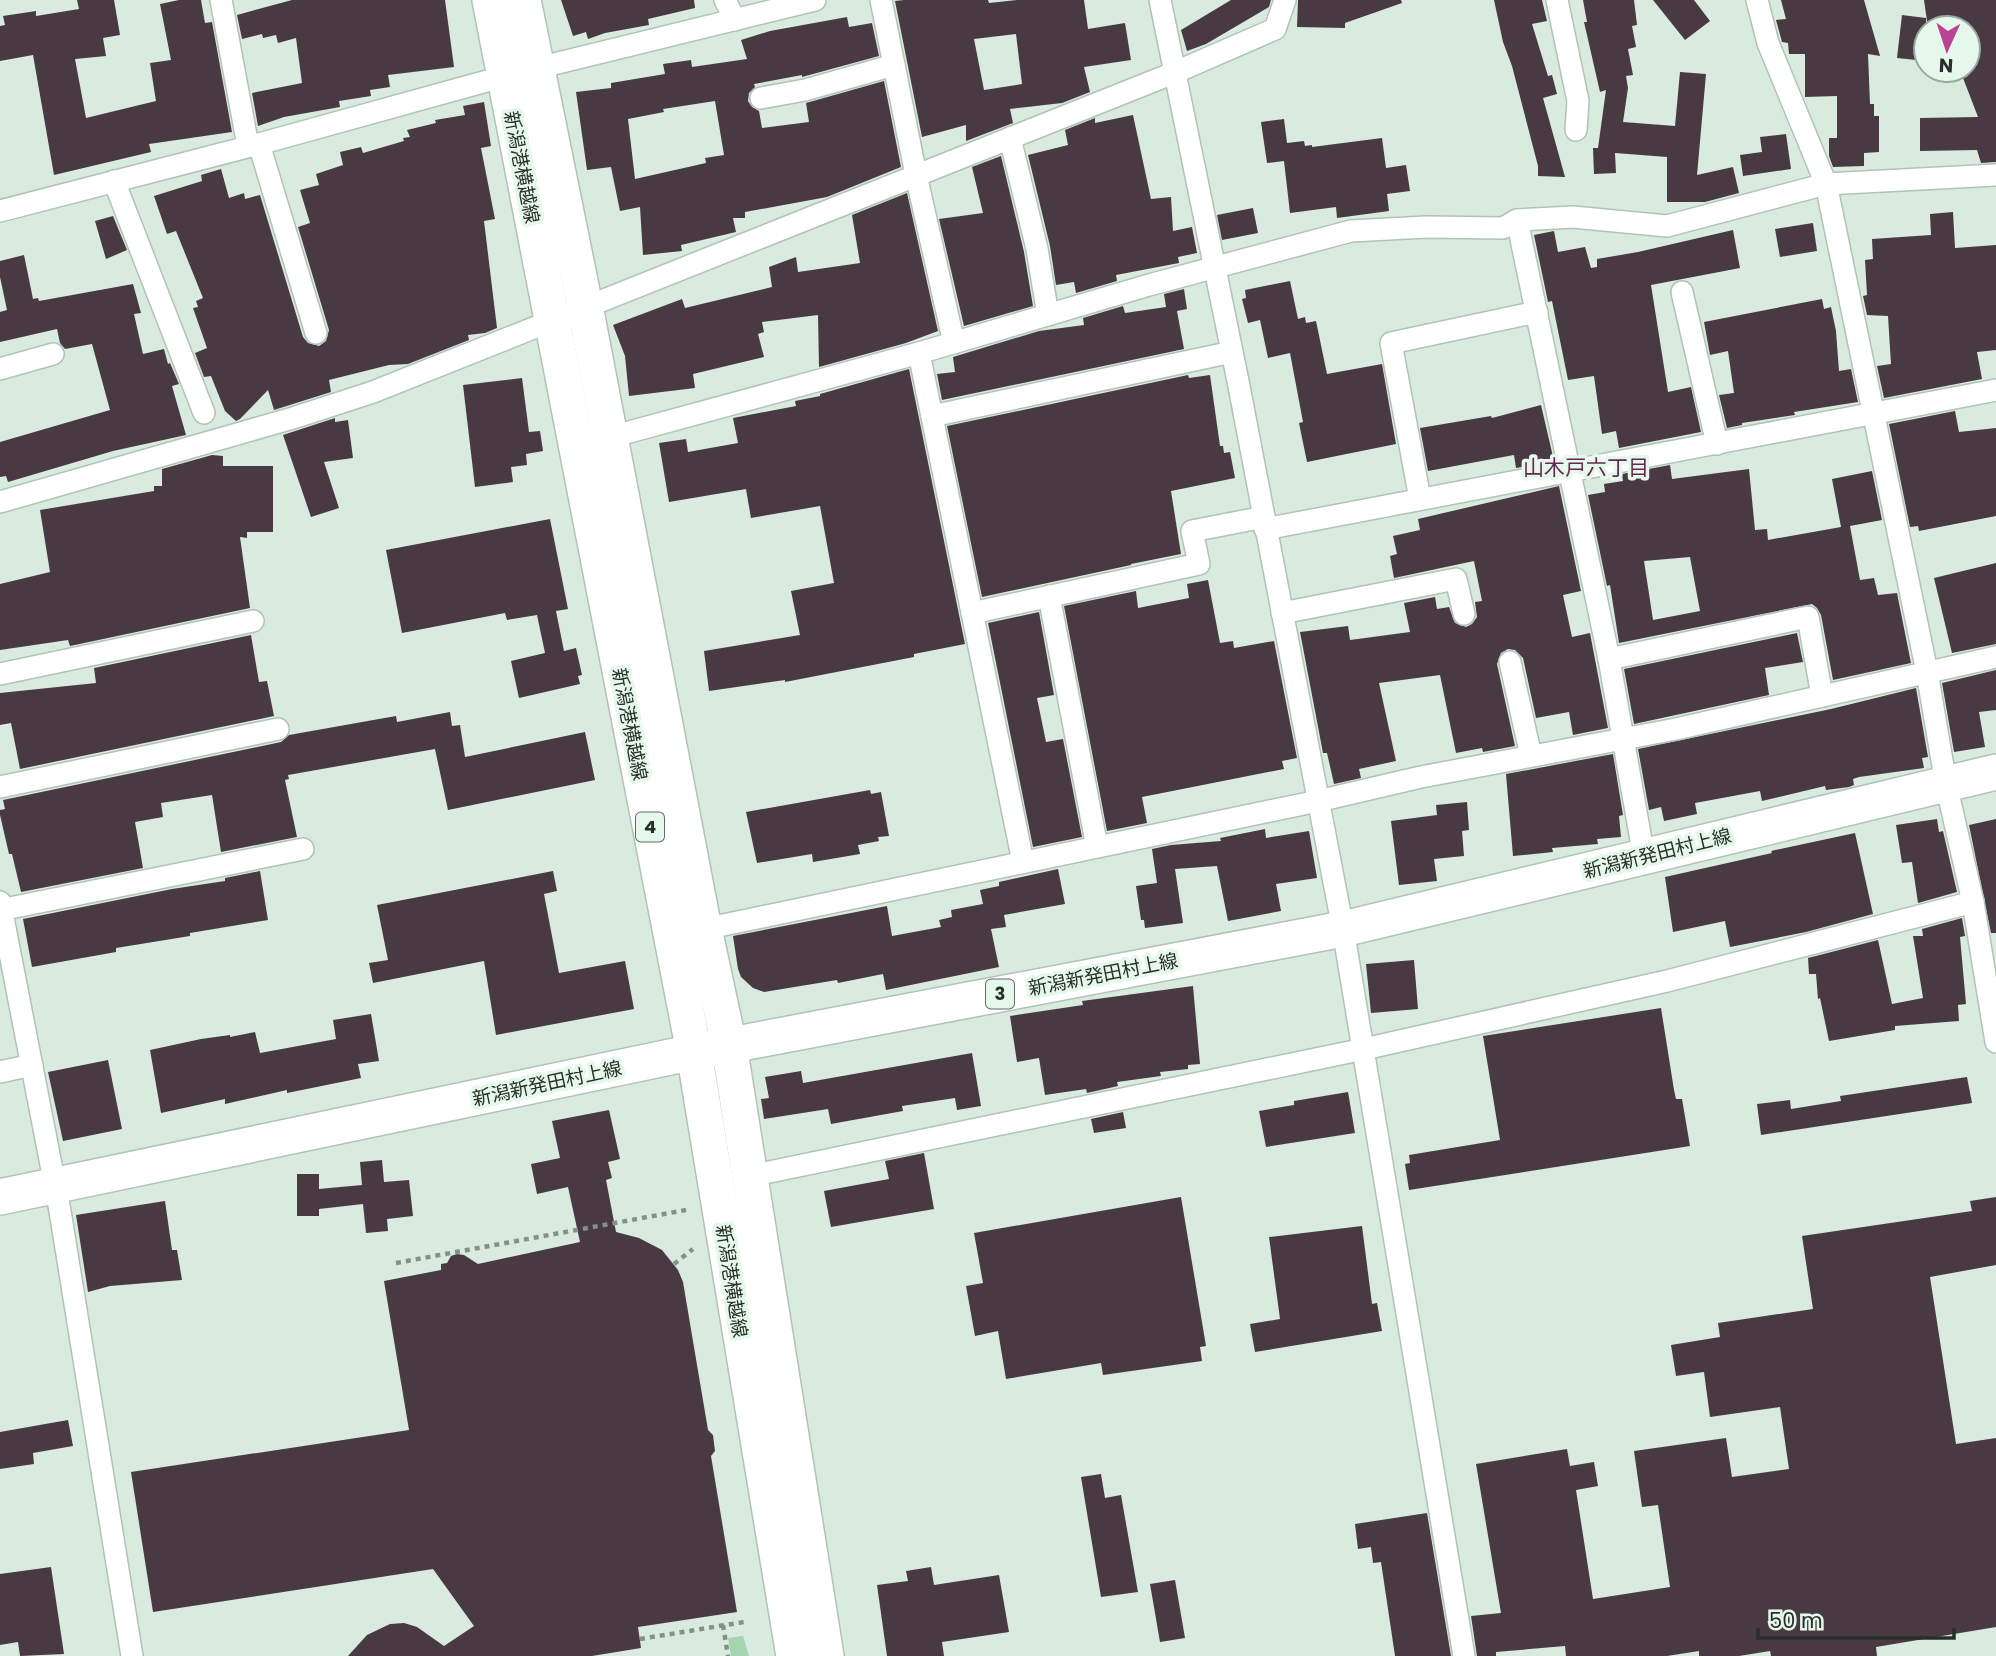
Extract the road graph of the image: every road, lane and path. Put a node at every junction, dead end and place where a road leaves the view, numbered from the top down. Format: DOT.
graph roads {
  1 [pos="220,0"];
  2 [pos="490,0"];
  3 [pos="523,0"];
  4 [pos="726,0"];
  5 [pos="815,0"];
  6 [pos="881,0"];
  7 [pos="1160,0"];
  8 [pos="1285,0"];
  9 [pos="1557,0"];
  10 [pos="1757,0"];
  11 [pos="735,20"];
  12 [pos="894,65"];
  13 [pos="520,72"];
  14 [pos="1176,72"];
  15 [pos="761,98"];
  16 [pos="1576,130"];
  17 [pos="1010,138"];
  18 [pos="254,145"];
  19 [pos="916,175"];
  20 [pos="1996,175"];
  21 [pos="114,181"];
  22 [pos="1826,184"];
  23 [pos="0,211"];
  24 [pos="1517,220"];
  25 [pos="1214,267"];
  26 [pos="1682,292"];
  27 [pos="585,306"];
  28 [pos="1537,312"];
  29 [pos="1048,315"];
  30 [pos="552,320"];
  31 [pos="316,333"];
  32 [pos="954,343"];
  33 [pos="1232,352"];
  34 [pos="53,354"];
  35 [pos="919,354"];
  36 [pos="0,369"];
  37 [pos="1996,390"];
  38 [pos="204,414"];
  39 [pos="1874,414"];
  40 [pos="932,416"];
  41 [pos="611,437"];
  42 [pos="1717,444"];
  43 [pos="1570,471"];
  44 [pos="1420,499"];
  45 [pos="0,502"];
  46 [pos="1265,523"];
  47 [pos="1049,596"];
  48 [pos="972,613"];
  49 [pos="1282,613"];
  50 [pos="1464,614"];
  51 [pos="253,621"];
  52 [pos="1996,657"];
  53 [pos="1609,659"];
  54 [pos="1510,662"];
  55 [pos="1927,672"];
  56 [pos="0,674"];
  57 [pos="1822,696"];
  58 [pos="278,729"];
  59 [pos="1624,739"];
  60 [pos="1531,756"];
  61 [pos="1996,772"];
  62 [pos="1946,784"];
  63 [pos="0,787"];
  64 [pos="1318,800"];
  65 [pos="1097,847"];
  66 [pos="303,849"];
  67 [pos="1644,856"];
  68 [pos="1023,862"];
  69 [pos="1973,902"];
  70 [pos="1,907"];
  71 [pos="704,929"];
  72 [pos="1343,929"];
  73 [pos="1989,957"];
  74 [pos="1996,1042"];
  75 [pos="729,1045"];
  76 [pos="1364,1049"];
  77 [pos="694,1052"];
  78 [pos="32,1065"];
  79 [pos="0,1072"];
  80 [pos="750,1175"];
  81 [pos="54,1186"];
  82 [pos="0,1197"];
  83 [pos="687,1210"];
  84 [pos="693,1249"];
  85 [pos="396,1263"];
  86 [pos="674,1264"];
  87 [pos="744,1622"];
  88 [pos="723,1625"];
  89 [pos="640,1639"];
  90 [pos="132,1656"];
  91 [pos="728,1656"];
  92 [pos="794,1656"];
  93 [pos="826,1656"];
  94 [pos="1464,1656"];
  1 -- 18 [label="street"];
  2 -- 13 [label="main road, 新潟港横越線 / 4"];
  3 -- 13 [label="main road, 新潟港横越線 / 4"];
  4 -- 11 [label="street"];
  5 -- 11 [label="street"];
  6 -- 12 [label="street"];
  7 -- 14 [label="street"];
  8 -- 14 [label="street"];
  9 -- 16 [label="street"];
  10 -- 22 [label="street"];
  11 -- 13 [label="street"];
  12 -- 15 [label="street"];
  12 -- 19 [label="street"];
  13 -- 18 [label="street"];
  13 -- 27 [label="main road, 新潟港横越線 / 4"];
  13 -- 30 [label="main road, 新潟港横越線 / 4"];
  14 -- 17 [label="street"];
  14 -- 25 [label="street"];
  17 -- 19 [label="street"];
  17 -- 29 [label="street"];
  18 -- 21 [label="street"];
  18 -- 31 [label="street"];
  19 -- 27 [label="street"];
  19 -- 32 [label="street"];
  20 -- 22 [label="street"];
  21 -- 23 [label="street"];
  21 -- 38 [label="street"];
  22 -- 24 [label="street"];
  22 -- 39 [label="street"];
  24 -- 25 [label="street"];
  24 -- 28 [label="street"];
  25 -- 29 [label="street"];
  25 -- 33 [label="street"];
  26 -- 42 [label="street"];
  27 -- 30 [label="street"];
  27 -- 41 [label="main road, 新潟港横越線 / 4"];
  28 -- 43 [label="street"];
  28 -- 44 [label="street"];
  29 -- 32 [label="street"];
  30 -- 45 [label="street"];
  30 -- 77 [label="main road, 新潟港横越線 / 4"];
  32 -- 35 [label="street"];
  33 -- 40 [label="street"];
  33 -- 46 [label="street"];
  34 -- 36 [label="street"];
  35 -- 40 [label="street"];
  35 -- 41 [label="street"];
  37 -- 39 [label="street"];
  39 -- 42 [label="street"];
  39 -- 55 [label="street"];
  40 -- 48 [label="street"];
  41 -- 71 [label="main road, 新潟港横越線 / 4"];
  42 -- 43 [label="street"];
  43 -- 44 [label="street"];
  43 -- 53 [label="street"];
  44 -- 46 [label="street"];
  46 -- 47 [label="street"];
  46 -- 49 [label="street"];
  47 -- 48 [label="street"];
  47 -- 65 [label="street"];
  48 -- 68 [label="street"];
  49 -- 50 [label="street"];
  49 -- 64 [label="street"];
  51 -- 56 [label="street"];
  52 -- 55 [label="street"];
  53 -- 57 [label="street"];
  53 -- 59 [label="street"];
  54 -- 60 [label="street"];
  55 -- 57 [label="street"];
  55 -- 62 [label="street"];
  57 -- 59 [label="street"];
  58 -- 63 [label="street"];
  59 -- 60 [label="street"];
  59 -- 67 [label="street"];
  60 -- 64 [label="street"];
  61 -- 62 [label="main road, 新潟新発田村上線 / 3"];
  62 -- 67 [label="main road, 新潟新発田村上線 / 3"];
  62 -- 69 [label="street"];
  64 -- 65 [label="street"];
  64 -- 72 [label="street"];
  65 -- 68 [label="street"];
  66 -- 70 [label="street"];
  67 -- 72 [label="main road, 新潟新発田村上線 / 3"];
  68 -- 71 [label="street"];
  69 -- 73 [label="street"];
  69 -- 76 [label="street"];
  70 -- 78 [label="street"];
  71 -- 75 [label="main road, 新潟港横越線 / 4"];
  72 -- 75 [label="main road, 新潟新発田村上線 / 3"];
  72 -- 76 [label="street"];
  73 -- 74 [label="street"];
  75 -- 77 [label="main road, 新潟新発田村上線 / 3"];
  75 -- 80 [label="main road, 新潟港横越線 / 4"];
  76 -- 80 [label="street"];
  76 -- 94 [label="street"];
  77 -- 81 [label="main road, 新潟新発田村上線 / 3"];
  77 -- 92 [label="main road, 新潟港横越線 / 4"];
  78 -- 79 [label="street"];
  78 -- 81 [label="street"];
  80 -- 93 [label="main road, 新潟港横越線 / 4"];
  81 -- 82 [label="main road, 新潟新発田村上線 / 3"];
  81 -- 90 [label="street"];
  83 -- 85 [label="path"];
  84 -- 86 [label="path"];
  87 -- 88 [label="path"];
  88 -- 89 [label="path"];
  88 -- 91 [label="path"];
}
